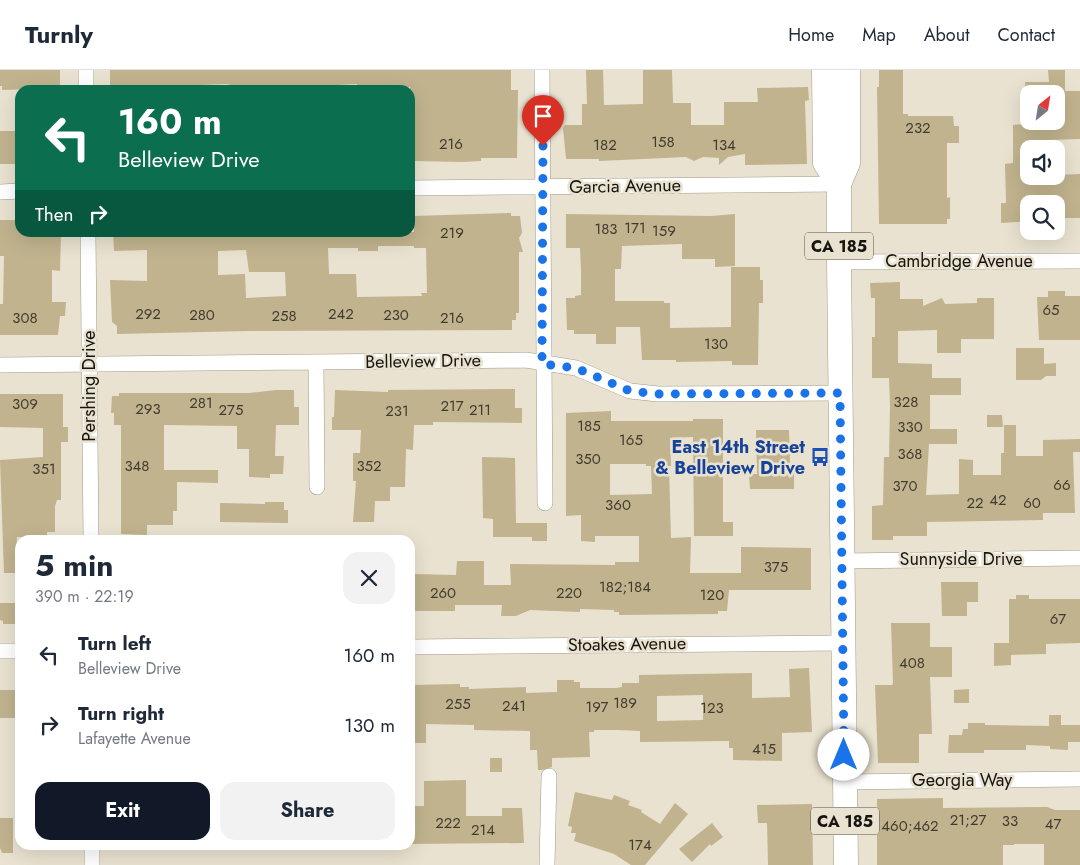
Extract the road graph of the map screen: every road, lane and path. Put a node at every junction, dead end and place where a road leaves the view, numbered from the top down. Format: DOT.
graph roads {
  1 [pos="86,70"];
  2 [pos="542,70"];
  3 [pos="824,70"];
  4 [pos="848,70"];
  5 [pos="86,85"];
  6 [pos="839,184"];
  7 [pos="415,188"];
  8 [pos="543,188"];
  9 [pos="15,191"];
  10 [pos="0,192"];
  11 [pos="88,237"];
  12 [pos="1080,261"];
  13 [pos="839,262"];
  14 [pos="316,362"];
  15 [pos="89,364"];
  16 [pos="542,364"];
  17 [pos="0,365"];
  18 [pos="840,393"];
  19 [pos="317,487"];
  20 [pos="545,503"];
  21 [pos="91,535"];
  22 [pos="1080,558"];
  23 [pos="842,561"];
  24 [pos="843,643"];
  25 [pos="415,647"];
  26 [pos="0,651"];
  27 [pos="15,651"];
  28 [pos="549,776"];
  29 [pos="1080,779"];
  30 [pos="844,782"];
  31 [pos="92,850"];
  32 [pos="92,865"];
  33 [pos="547,865"];
  34 [pos="846,865"];
  1 -- 5 [label="street"];
  2 -- 8 [label="street"];
  3 -- 6 [label="main road"];
  4 -- 6 [label="main road, CA 185"];
  6 -- 8 [label="street, Garcia Avenue"];
  6 -- 13 [label="main road, CA 185"];
  7 -- 8 [label="street, Garcia Avenue"];
  8 -- 16 [label="street"];
  9 -- 10 [label="street"];
  11 -- 15 [label="street, Pershing Drive"];
  12 -- 13 [label="street, Cambridge Avenue"];
  13 -- 18 [label="main road, CA 185"];
  14 -- 15 [label="street, Belleview Drive"];
  14 -- 16 [label="street, Belleview Drive"];
  14 -- 19 [label="street"];
  15 -- 17 [label="street, Belleview Drive"];
  15 -- 21 [label="street, Pershing Drive"];
  16 -- 18 [label="street, Belleview Drive"];
  16 -- 20 [label="street"];
  18 -- 23 [label="main road, CA 185"];
  22 -- 23 [label="street, Sunnyside Drive"];
  23 -- 24 [label="main road, CA 185"];
  24 -- 25 [label="street, Stoakes Avenue"];
  24 -- 30 [label="main road, CA 185"];
  26 -- 27 [label="street"];
  28 -- 33 [label="street"];
  29 -- 30 [label="street, Georgia Way"];
  30 -- 34 [label="main road, CA 185"];
  31 -- 32 [label="street"];
}
